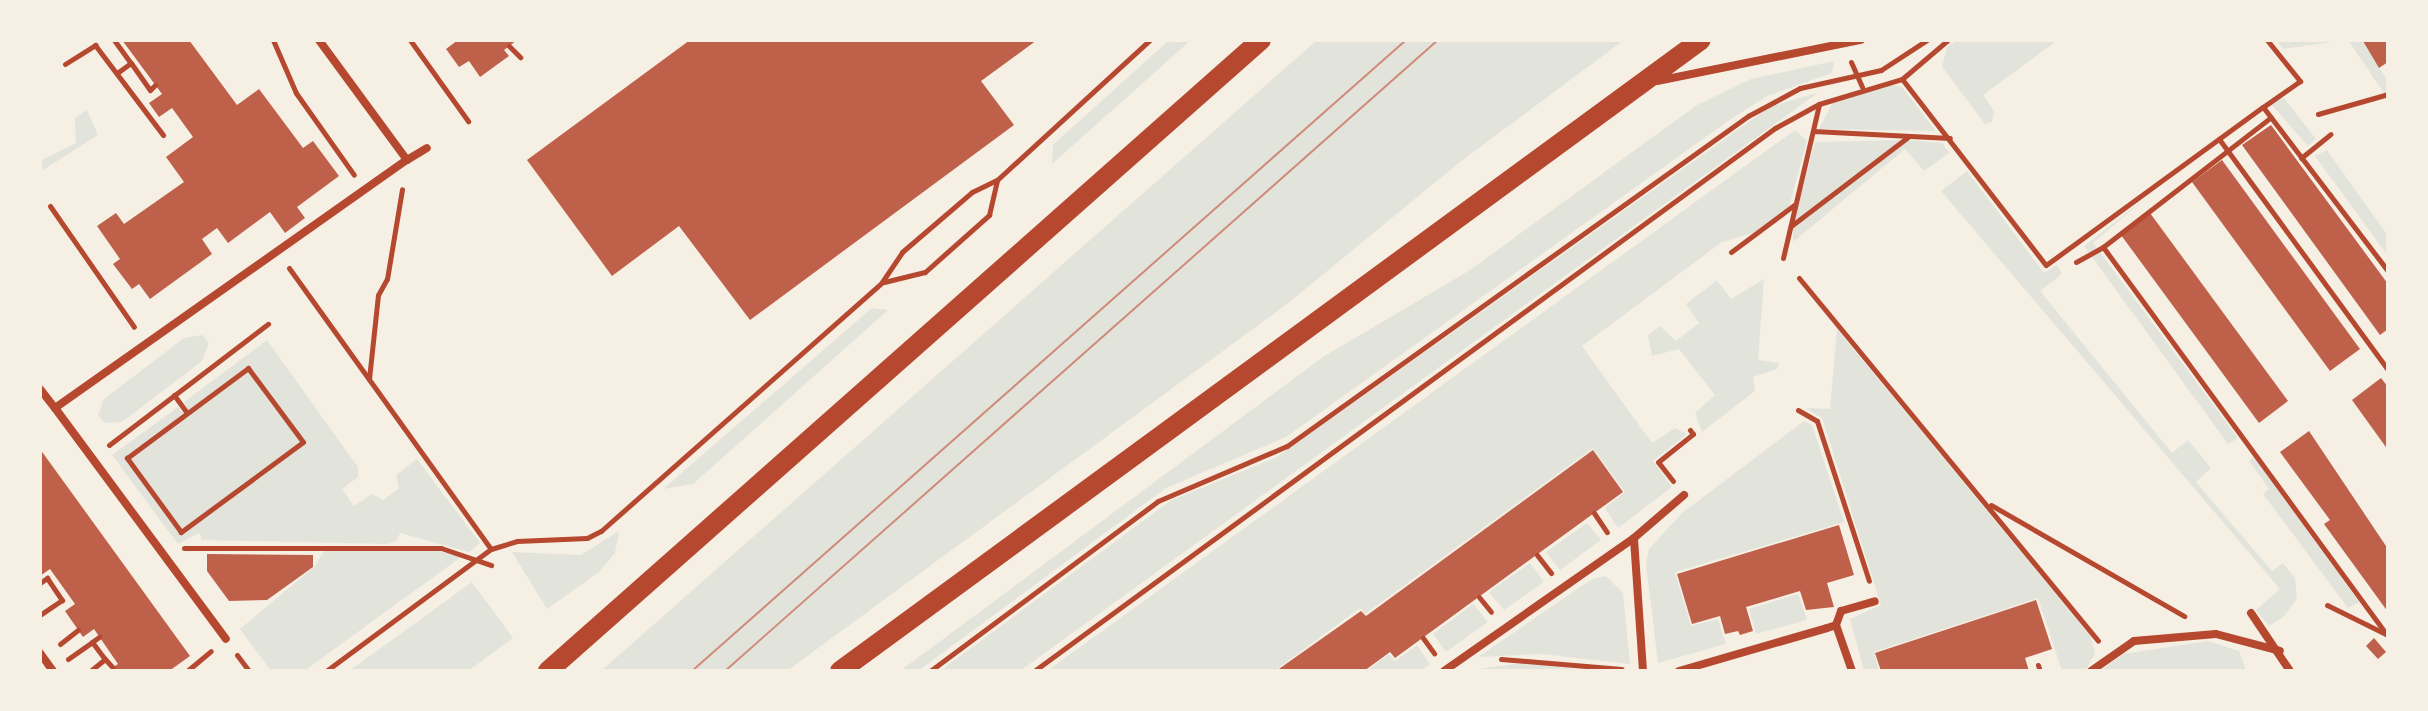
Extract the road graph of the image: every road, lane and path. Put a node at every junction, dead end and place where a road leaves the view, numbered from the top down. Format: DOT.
graph roads {
  1 [pos="273,40"];
  2 [pos="319,40"];
  3 [pos="410,40"];
  4 [pos="1150,40"];
  5 [pos="1261,40"];
  6 [pos="1701,40"];
  7 [pos="1861,40"];
  8 [pos="1927,40"];
  9 [pos="1948,40"];
  10 [pos="2267,40"];
  11 [pos="116,41"];
  12 [pos="509,46"];
  13 [pos="520,57"];
  14 [pos="131,63"];
  15 [pos="65,64"];
  16 [pos="117,73"];
  17 [pos="1859,75"];
  18 [pos="1902,79"];
  19 [pos="155,85"];
  20 [pos="1640,85"];
  21 [pos="1862,87"];
  22 [pos="2388,94"];
  23 [pos="1819,104"];
  24 [pos="2263,107"];
  25 [pos="2318,114"];
  26 [pos="2271,117"];
  27 [pos="468,121"];
  28 [pos="1813,131"];
  29 [pos="2331,134"];
  30 [pos="163,135"];
  31 [pos="1908,137"];
  32 [pos="1950,138"];
  33 [pos="2219,139"];
  34 [pos="427,148"];
  35 [pos="2226,149"];
  36 [pos="2301,158"];
  37 [pos="407,160"];
  38 [pos="997,180"];
  39 [pos="365,190"];
  40 [pos="1795,204"];
  41 [pos="50,206"];
  42 [pos="1789,228"];
  43 [pos="2103,247"];
  44 [pos="1731,252"];
  45 [pos="279,254"];
  46 [pos="1783,258"];
  47 [pos="2076,262"];
  48 [pos="2388,271"];
  49 [pos="1799,278"];
  50 [pos="882,282"];
  51 [pos="268,324"];
  52 [pos="144,341"];
  53 [pos="2388,370"];
  54 [pos="369,380"];
  55 [pos="40,389"];
  56 [pos="174,395"];
  57 [pos="55,408"];
  58 [pos="1798,410"];
  59 [pos="187,413"];
  60 [pos="1690,430"];
  61 [pos="91,458"];
  62 [pos="1684,495"];
  63 [pos="1989,504"];
  64 [pos="1634,538"];
  65 [pos="491,549"];
  66 [pos="166,558"];
  67 [pos="478,559"];
  68 [pos="491,565"];
  69 [pos="40,583"];
  70 [pos="69,596"];
  71 [pos="62,600"];
  72 [pos="1875,601"];
  73 [pos="2327,605"];
  74 [pos="2251,613"];
  75 [pos="40,615"];
  76 [pos="1836,625"];
  77 [pos="78,630"];
  78 [pos="2216,634"];
  79 [pos="2388,636"];
  80 [pos="99,637"];
  81 [pos="226,639"];
  82 [pos="92,642"];
  83 [pos="56,647"];
  84 [pos="2280,651"];
  85 [pos="40,653"];
  86 [pos="2110,656"];
  87 [pos="105,659"];
  88 [pos="65,660"];
  89 [pos="113,668"];
  90 [pos="1448,668"];
  91 [pos="53,671"];
  92 [pos="90,671"];
  93 [pos="187,671"];
  94 [pos="326,671"];
  95 [pos="548,671"];
  96 [pos="840,671"];
  97 [pos="930,671"];
  98 [pos="1034,671"];
  99 [pos="1643,671"];
  100 [pos="1679,671"];
  101 [pos="1852,671"];
  102 [pos="2091,671"];
  103 [pos="2290,671"];
  1 -- 39 [label="path"];
  2 -- 37 [label="street"];
  3 -- 27 [label="path"];
  4 -- 38 [label="path"];
  5 -- 95 [label="main road"];
  6 -- 20 [label="main road"];
  7 -- 20 [label="street"];
  8 -- 17 [label="path"];
  9 -- 18 [label="path"];
  10 -- 24 [label="path"];
  11 -- 14 [label="path"];
  12 -- 13 [label="path"];
  14 -- 16 [label="path"];
  14 -- 19 [label="path"];
  15 -- 16 [label="path"];
  16 -- 30 [label="path"];
  17 -- 21 [label="path"];
  17 -- 97 [label="path"];
  18 -- 21 [label="path"];
  18 -- 32 [label="path"];
  20 -- 96 [label="main road"];
  21 -- 23 [label="path"];
  22 -- 25 [label="path"];
  23 -- 28 [label="path"];
  23 -- 98 [label="path"];
  24 -- 26 [label="path"];
  24 -- 33 [label="path"];
  26 -- 35 [label="path"];
  26 -- 36 [label="path"];
  28 -- 31 [label="path"];
  28 -- 40 [label="path"];
  29 -- 36 [label="path"];
  31 -- 32 [label="path"];
  31 -- 42 [label="path"];
  32 -- 33 [label="path"];
  33 -- 35 [label="path"];
  34 -- 37 [label="street"];
  35 -- 43 [label="path"];
  35 -- 53 [label="path"];
  36 -- 48 [label="path"];
  37 -- 39 [label="street"];
  37 -- 54 [label="path"];
  38 -- 50 [label="path"];
  38 -- 50 [label="path"];
  39 -- 45 [label="street"];
  40 -- 42 [label="path"];
  40 -- 44 [label="path"];
  41 -- 52 [label="path"];
  42 -- 46 [label="path"];
  43 -- 47 [label="path"];
  43 -- 79 [label="path"];
  45 -- 52 [label="street"];
  45 -- 54 [label="path"];
  49 -- 63 [label="path"];
  50 -- 65 [label="path"];
  51 -- 56 [label="path"];
  52 -- 57 [label="street"];
  54 -- 65 [label="path"];
  55 -- 57 [label="street"];
  56 -- 59 [label="path"];
  56 -- 61 [label="path"];
  57 -- 61 [label="street"];
  58 -- 72 [label="path"];
  59 -- 59 [label="path"];
  60 -- 62 [label="path"];
  61 -- 66 [label="street"];
  62 -- 64 [label="street"];
  63 -- 78 [label="path"];
  63 -- 86 [label="path"];
  64 -- 90 [label="street"];
  64 -- 99 [label="street"];
  65 -- 67 [label="path"];
  66 -- 67 [label="path"];
  66 -- 81 [label="street"];
  67 -- 68 [label="path"];
  67 -- 94 [label="path"];
  69 -- 71 [label="path"];
  70 -- 71 [label="path"];
  71 -- 75 [label="path"];
  72 -- 76 [label="street"];
  73 -- 79 [label="path"];
  74 -- 84 [label="street"];
  76 -- 100 [label="street"];
  76 -- 101 [label="street"];
  77 -- 83 [label="path"];
  78 -- 84 [label="street"];
  78 -- 86 [label="street"];
  80 -- 82 [label="path"];
  81 -- 93 [label="path"];
  82 -- 87 [label="path"];
  82 -- 88 [label="path"];
  84 -- 103 [label="street"];
  85 -- 91 [label="street"];
  86 -- 102 [label="street"];
  87 -- 89 [label="path"];
  87 -- 92 [label="path"];
  90 -- 99 [label="path"];
}
